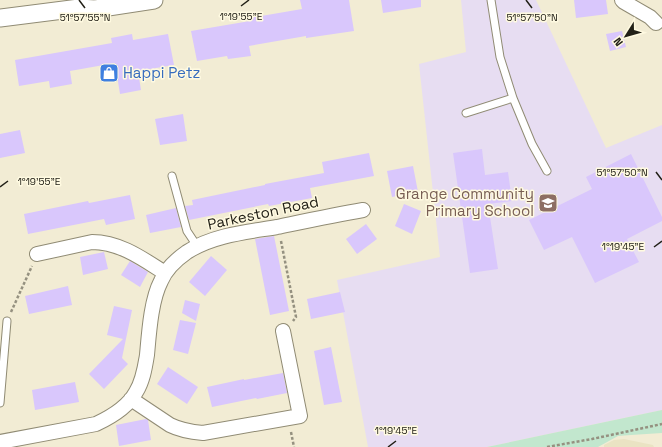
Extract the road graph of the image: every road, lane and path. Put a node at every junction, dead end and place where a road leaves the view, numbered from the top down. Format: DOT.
graph roads {
  1 [pos="154,0"];
  2 [pos="491,0"];
  3 [pos="622,0"];
  4 [pos="79,4"];
  5 [pos="0,18"];
  6 [pos="656,23"];
  7 [pos="513,98"];
  8 [pos="466,113"];
  9 [pos="547,171"];
  10 [pos="172,176"];
  11 [pos="363,210"];
  12 [pos="278,227"];
  13 [pos="197,246"];
  14 [pos="37,254"];
  15 [pos="165,273"];
  16 [pos="8,321"];
  17 [pos="283,332"];
  18 [pos="132,399"];
  19 [pos="0,403"];
  20 [pos="662,424"];
  21 [pos="0,442"];
  22 [pos="547,447"];
  1 -- 4 [label="street"];
  2 -- 7 [label="lane"];
  3 -- 6 [label="street"];
  4 -- 5 [label="street"];
  7 -- 8 [label="lane"];
  7 -- 9 [label="lane"];
  10 -- 13 [label="lane"];
  11 -- 12 [label="street, Parkeston Road"];
  12 -- 13 [label="street, Parkeston Road"];
  12 -- 17 [label="path"];
  13 -- 15 [label="street, Parkeston Road"];
  14 -- 15 [label="street"];
  14 -- 16 [label="path"];
  15 -- 18 [label="street, Parkeston Road"];
  16 -- 19 [label="lane"];
  17 -- 18 [label="street"];
  18 -- 21 [label="street, Parkeston Road"];
  20 -- 22 [label="path"];
}
